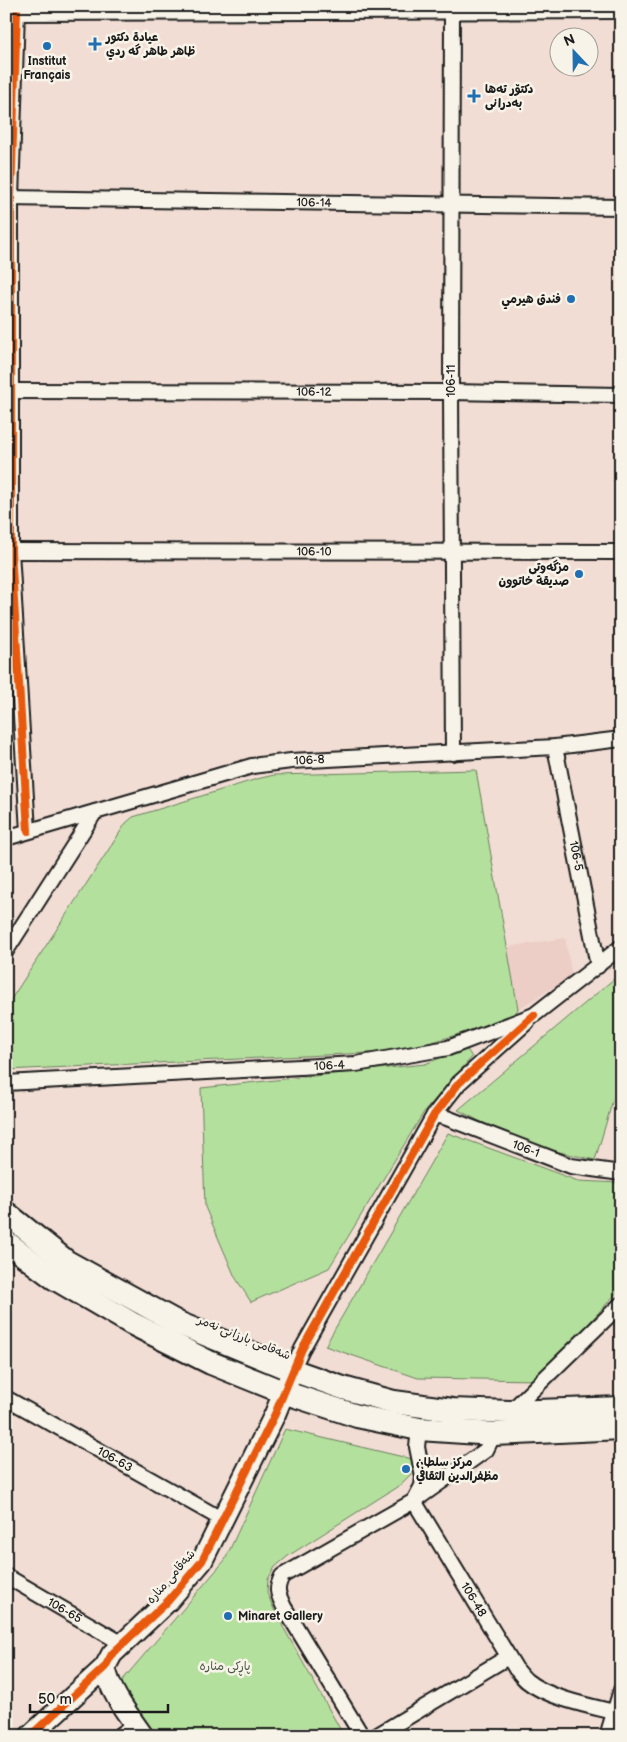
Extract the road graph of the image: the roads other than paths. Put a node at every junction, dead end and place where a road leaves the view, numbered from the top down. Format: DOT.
graph roads {
  1 [pos="621,8"];
  2 [pos="13,9"];
  3 [pos="452,9"];
  4 [pos="9,198"];
  5 [pos="452,205"];
  6 [pos="621,207"];
  7 [pos="8,391"];
  8 [pos="451,392"];
  9 [pos="621,395"];
  10 [pos="9,551"];
  11 [pos="451,552"];
  12 [pos="621,552"];
  13 [pos="621,740"];
  14 [pos="555,747"];
  15 [pos="453,753"];
  16 [pos="96,812"];
  17 [pos="28,831"];
  18 [pos="6,838"];
  19 [pos="621,947"];
  20 [pos="6,951"];
  21 [pos="598,966"];
  22 [pos="534,1015"];
  23 [pos="6,1083"];
  24 [pos="434,1115"];
  25 [pos="621,1173"];
  26 [pos="6,1213"];
  27 [pos="6,1242"];
  28 [pos="621,1304"];
  29 [pos="292,1370"];
  30 [pos="283,1392"];
  31 [pos="6,1398"];
  32 [pos="621,1408"];
  33 [pos="510,1412"];
  34 [pos="621,1428"];
  35 [pos="419,1429"];
  36 [pos="494,1434"];
  37 [pos="414,1501"];
  38 [pos="223,1520"];
  39 [pos="6,1576"];
  40 [pos="123,1644"];
  41 [pos="508,1657"];
  42 [pos="105,1667"];
  43 [pos="621,1690"];
  44 [pos="614,1712"];
  45 [pos="139,1730"];
  46 [pos="30,1736"];
  47 [pos="118,1736"];
  48 [pos="362,1736"];
  49 [pos="376,1736"];
  50 [pos="607,1736"];
  1 -- 3 [label="main road"];
  2 -- 3 [label="main road"];
  2 -- 4 [label="street"];
  3 -- 5 [label="street, 106-11"];
  4 -- 5 [label="street, 106-14"];
  4 -- 7 [label="street"];
  5 -- 6 [label="street, 106-14"];
  5 -- 8 [label="street, 106-11"];
  7 -- 8 [label="street, 106-12"];
  7 -- 10 [label="street"];
  8 -- 9 [label="street, 106-12"];
  8 -- 11 [label="street, 106-11"];
  10 -- 11 [label="street, 106-10"];
  10 -- 17 [label="street"];
  11 -- 12 [label="street, 106-10"];
  11 -- 15 [label="street, 106-11"];
  13 -- 14 [label="street, 106-8"];
  14 -- 15 [label="street, 106-8"];
  14 -- 21 [label="street, 106-5"];
  15 -- 16 [label="street, 106-8"];
  16 -- 17 [label="street, 106-8"];
  16 -- 20 [label="street"];
  17 -- 18 [label="street, 106-8"];
  19 -- 21 [label="street, 106-4"];
  21 -- 22 [label="street, 106-4"];
  22 -- 23 [label="street, 106-4"];
  22 -- 24 [label="street"];
  24 -- 25 [label="street, 106-1"];
  24 -- 29 [label="street"];
  26 -- 29 [label="main road, شەقامی بارزانی نەمر"];
  27 -- 30 [label="main road"];
  28 -- 33 [label="street"];
  29 -- 30 [label="main road, شەقامی منارە"];
  29 -- 33 [label="main road, شەقامی بارزانی نەمر"];
  30 -- 35 [label="main road"];
  30 -- 38 [label="main road, شەقامی منارە"];
  31 -- 38 [label="street, 106-63"];
  32 -- 33 [label="main road, شەقامی بارزانی نەمر"];
  34 -- 36 [label="main road"];
  35 -- 36 [label="main road"];
  35 -- 37 [label="street"];
  36 -- 37 [label="street"];
  37 -- 41 [label="street, 106-48"];
  37 -- 48 [label="street"];
  38 -- 40 [label="main road, شەقامی منارە"];
  39 -- 40 [label="street, 106-65"];
  40 -- 42 [label="main road, شەقامی منارە"];
  41 -- 44 [label="street, 106-48"];
  41 -- 49 [label="street"];
  42 -- 45 [label="main road"];
  42 -- 46 [label="main road, شەقامی منارە"];
  43 -- 44 [label="street"];
  44 -- 50 [label="street"];
  45 -- 47 [label="street"];
}
